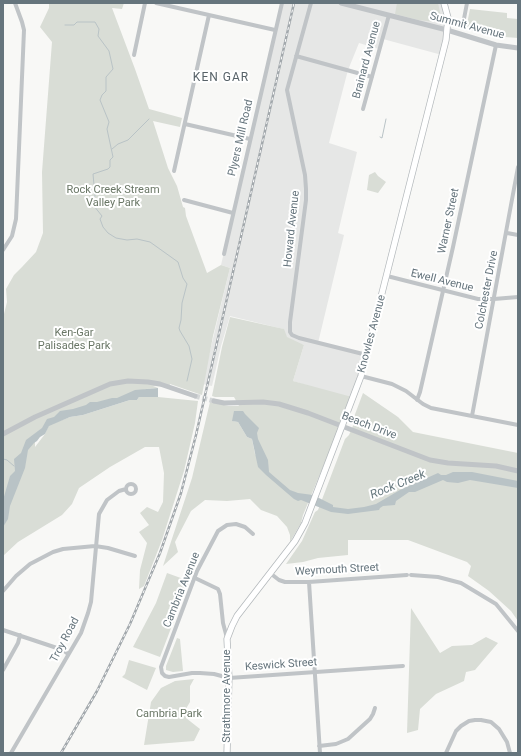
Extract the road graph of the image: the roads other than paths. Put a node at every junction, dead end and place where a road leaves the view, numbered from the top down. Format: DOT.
graph roads {
  1 [pos="15,3"];
  2 [pos="145,3"];
  3 [pos="156,3"];
  4 [pos="282,3"];
  5 [pos="311,3"];
  6 [pos="341,3"];
  7 [pos="444,3"];
  8 [pos="467,3"];
  9 [pos="209,15"];
  10 [pos="389,15"];
  11 [pos="463,24"];
  12 [pos="275,30"];
  13 [pos="447,30"];
  14 [pos="496,45"];
  15 [pos="518,48"];
  16 [pos="134,56"];
  17 [pos="296,56"];
  18 [pos="372,77"];
  19 [pos="363,109"];
  20 [pos="185,124"];
  21 [pos="250,139"];
  22 [pos="518,167"];
  23 [pos="174,171"];
  24 [pos="184,200"];
  25 [pos="233,213"];
  26 [pos="507,233"];
  27 [pos="518,235"];
  28 [pos="3,250"];
  29 [pos="224,254"];
  30 [pos="387,276"];
  31 [pos="443,290"];
  32 [pos="518,297"];
  33 [pos="494,299"];
  34 [pos="367,355"];
  35 [pos="361,376"];
  36 [pos="195,396"];
  37 [pos="417,400"];
  38 [pos="214,401"];
  39 [pos="472,416"];
  40 [pos="518,425"];
  41 [pos="342,426"];
  42 [pos="3,434"];
  43 [pos="518,471"];
  44 [pos="126,490"];
  45 [pos="253,534"];
  46 [pos="95,546"];
  47 [pos="135,556"];
  48 [pos="270,573"];
  49 [pos="195,578"];
  50 [pos="309,582"];
  51 [pos="3,591"];
  52 [pos="3,630"];
  53 [pos="518,632"];
  54 [pos="20,635"];
  55 [pos="228,639"];
  56 [pos="68,654"];
  57 [pos="403,666"];
  58 [pos="3,670"];
  59 [pos="315,672"];
  60 [pos="162,673"];
  61 [pos="229,678"];
  62 [pos="375,708"];
  63 [pos="319,746"];
  64 [pos="11,753"];
  65 [pos="227,753"];
  66 [pos="320,753"];
  67 [pos="446,753"];
  68 [pos="510,753"];
  1 -- 28 [label="street"];
  2 -- 16 [label="street"];
  3 -- 9 [label="street"];
  4 -- 12 [label="street, Plyers Mill Road"];
  5 -- 17 [label="street, Howard Avenue"];
  6 -- 10 [label="street, Summit Avenue"];
  7 -- 13 [label="main road, Knowles Avenue"];
  8 -- 11 [label="street"];
  9 -- 12 [label="street"];
  9 -- 20 [label="street"];
  10 -- 13 [label="street, Summit Avenue"];
  10 -- 18 [label="street, Brainard Avenue"];
  12 -- 21 [label="street, Plyers Mill Road"];
  13 -- 14 [label="street, Summit Avenue"];
  13 -- 30 [label="main road, Knowles Avenue"];
  14 -- 15 [label="street, Summit Avenue"];
  14 -- 31 [label="street, Warner Street"];
  17 -- 18 [label="street"];
  17 -- 34 [label="street, Howard Avenue"];
  18 -- 19 [label="street, Brainard Avenue"];
  20 -- 21 [label="street"];
  20 -- 23 [label="street"];
  21 -- 25 [label="street, Plyers Mill Road"];
  22 -- 26 [label="street, Colchester Drive"];
  24 -- 25 [label="street"];
  25 -- 29 [label="street, Plyers Mill Road"];
  26 -- 27 [label="street"];
  26 -- 33 [label="street, Colchester Drive"];
  30 -- 31 [label="street, Ewell Avenue"];
  30 -- 34 [label="main road, Knowles Avenue"];
  31 -- 33 [label="street, Ewell Avenue"];
  31 -- 37 [label="street, Warner Street"];
  32 -- 33 [label="street, Ewell Avenue"];
  33 -- 39 [label="street, Colchester Drive"];
  34 -- 35 [label="main road, Knowles Avenue"];
  35 -- 37 [label="street"];
  35 -- 41 [label="main road, Knowles Avenue"];
  36 -- 42 [label="street"];
  37 -- 39 [label="street"];
  38 -- 41 [label="street, Beach Drive"];
  39 -- 40 [label="street"];
  41 -- 43 [label="street, Beach Drive"];
  41 -- 48 [label="main road, Knowles Avenue"];
  44 -- 46 [label="street, Troy Road"];
  45 -- 49 [label="street, Cambria Avenue"];
  46 -- 47 [label="street"];
  46 -- 51 [label="street"];
  46 -- 56 [label="street, Troy Road"];
  48 -- 50 [label="street, Weymouth Street"];
  48 -- 55 [label="main road, Knowles Avenue"];
  49 -- 55 [label="street"];
  49 -- 60 [label="street, Cambria Avenue"];
  50 -- 53 [label="street, Weymouth Street"];
  50 -- 59 [label="street"];
  52 -- 54 [label="street"];
  54 -- 56 [label="street"];
  54 -- 58 [label="street"];
  55 -- 61 [label="main road, Strathmore Avenue"];
  56 -- 64 [label="street, Troy Road"];
  57 -- 59 [label="street, Keswick Street"];
  59 -- 61 [label="street, Keswick Street"];
  59 -- 63 [label="street"];
  60 -- 61 [label="street, Keswick Street"];
  61 -- 65 [label="main road, Strathmore Avenue"];
  62 -- 63 [label="street"];
  63 -- 66 [label="street"];
  67 -- 68 [label="street"];
}
